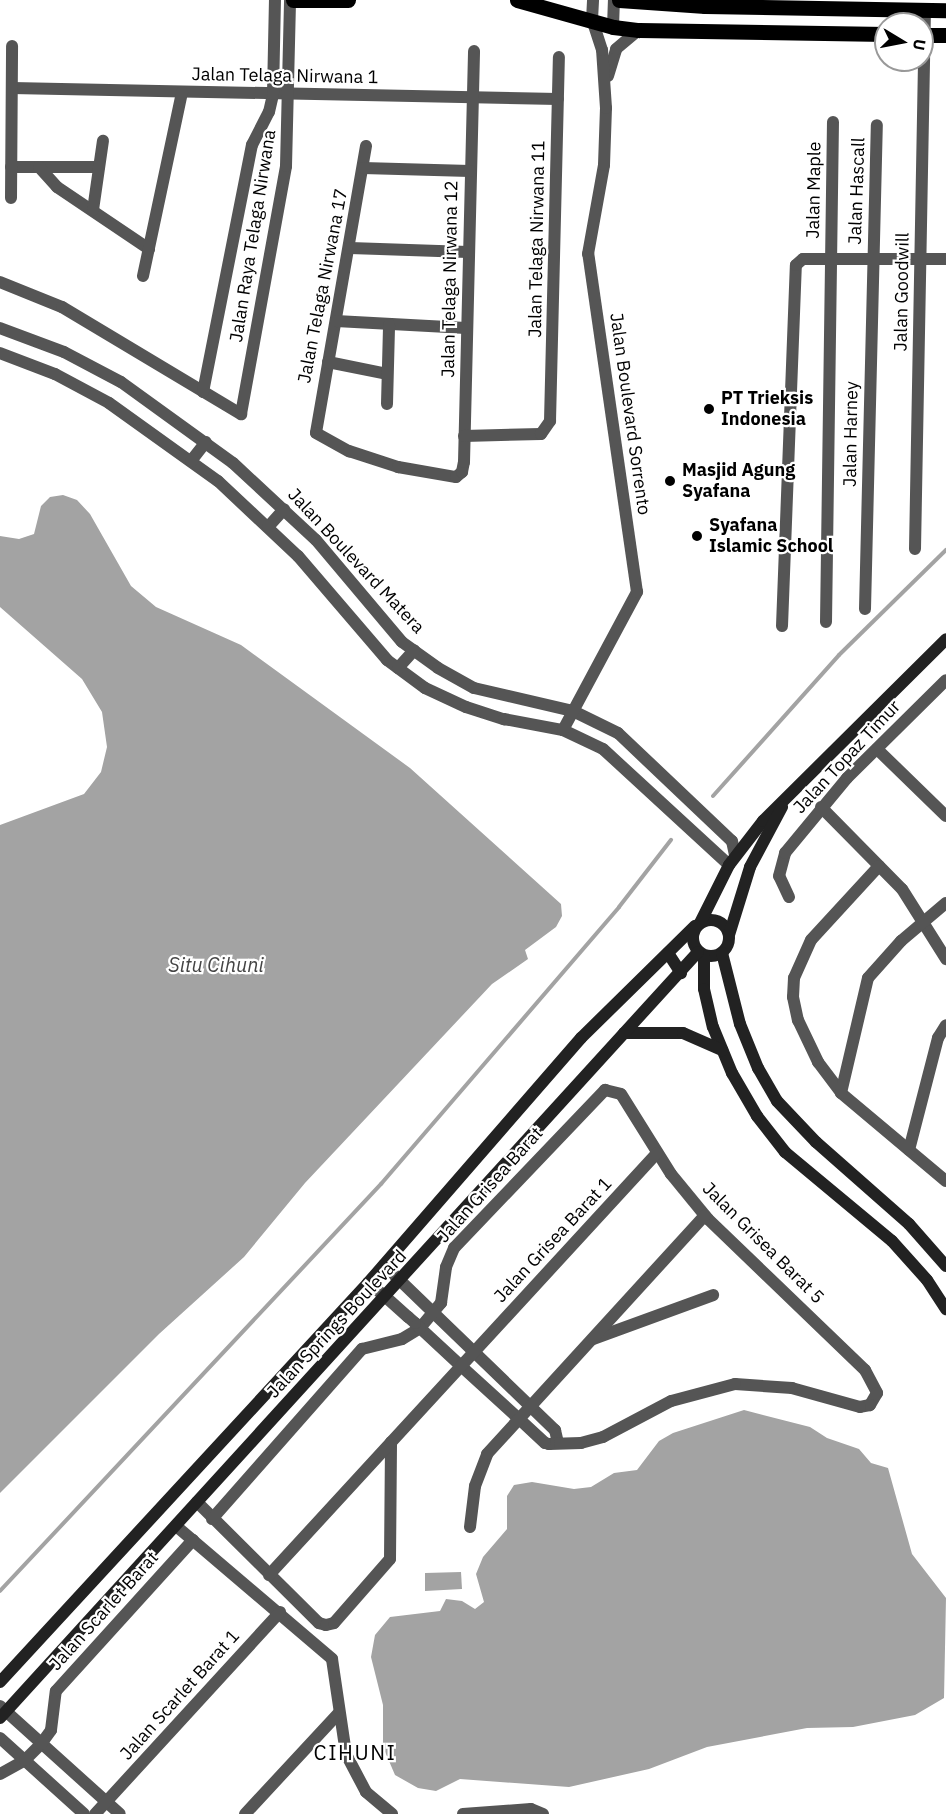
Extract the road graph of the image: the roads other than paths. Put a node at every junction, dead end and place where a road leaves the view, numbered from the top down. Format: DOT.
graph roads {
  1 [pos="275,0"];
  2 [pos="292,0"];
  3 [pos="348,0"];
  4 [pos="517,0"];
  5 [pos="593,0"];
  6 [pos="614,0"];
  7 [pos="619,0"];
  8 [pos="783,8"];
  9 [pos="925,10"];
  10 [pos="946,10"];
  11 [pos="592,20"];
  12 [pos="613,27"];
  13 [pos="639,30"];
  14 [pos="783,33"];
  15 [pos="874,34"];
  16 [pos="12,46"];
  17 [pos="474,51"];
  18 [pos="559,57"];
  19 [pos="923,72"];
  20 [pos="606,86"];
  21 [pos="12,88"];
  22 [pos="182,92"];
  23 [pos="273,94"];
  24 [pos="289,94"];
  25 [pos="473,98"];
  26 [pos="558,99"];
  27 [pos="833,122"];
  28 [pos="877,125"];
  29 [pos="103,141"];
  30 [pos="366,146"];
  31 [pos="11,167"];
  32 [pos="39,167"];
  33 [pos="99,167"];
  34 [pos="363,168"];
  35 [pos="470,171"];
  36 [pos="11,198"];
  37 [pos="93,210"];
  38 [pos="350,248"];
  39 [pos="149,249"];
  40 [pos="468,252"];
  41 [pos="831,259"];
  42 [pos="873,259"];
  43 [pos="920,259"];
  44 [pos="946,259"];
  45 [pos="143,276"];
  46 [pos="0,282"];
  47 [pos="336,321"];
  48 [pos="389,325"];
  49 [pos="0,328"];
  50 [pos="466,328"];
  51 [pos="0,353"];
  52 [pos="328,362"];
  53 [pos="387,374"];
  54 [pos="203,392"];
  55 [pos="387,404"];
  56 [pos="464,436"];
  57 [pos="206,442"];
  58 [pos="191,461"];
  59 [pos="464,462"];
  60 [pos="284,509"];
  61 [pos="268,526"];
  62 [pos="915,549"];
  63 [pos="865,609"];
  64 [pos="826,622"];
  65 [pos="782,626"];
  66 [pos="946,639"];
  67 [pos="414,650"];
  68 [pos="398,668"];
  69 [pos="943,688"];
  70 [pos="573,711"];
  71 [pos="563,730"];
  72 [pos="877,749"];
  73 [pos="784,804"];
  74 [pos="821,807"];
  75 [pos="946,816"];
  76 [pos="732,860"];
  77 [pos="879,866"];
  78 [pos="743,887"];
  79 [pos="789,897"];
  80 [pos="946,903"];
  81 [pos="925,922"];
  82 [pos="697,925"];
  83 [pos="729,935"];
  84 [pos="668,953"];
  85 [pos="701,954"];
  86 [pos="946,958"];
  87 [pos="724,959"];
  88 [pos="704,972"];
  89 [pos="681,973"];
  90 [pos="946,1025"];
  91 [pos="624,1033"];
  92 [pos="722,1050"];
  93 [pos="598,1093"];
  94 [pos="840,1094"];
  95 [pos="909,1150"];
  96 [pos="657,1153"];
  97 [pos="946,1181"];
  98 [pos="705,1215"];
  99 [pos="384,1265"];
  100 [pos="946,1266"];
  101 [pos="368,1282"];
  102 [pos="401,1282"];
  103 [pos="713,1295"];
  104 [pos="386,1297"];
  105 [pos="946,1309"];
  106 [pos="434,1313"];
  107 [pos="420,1328"];
  108 [pos="590,1340"];
  109 [pos="474,1351"];
  110 [pos="461,1366"];
  111 [pos="530,1405"];
  112 [pos="518,1418"];
  113 [pos="391,1442"];
  114 [pos="558,1443"];
  115 [pos="197,1502"];
  116 [pos="212,1519"];
  117 [pos="176,1526"];
  118 [pos="470,1527"];
  119 [pos="194,1540"];
  120 [pos="269,1575"];
  121 [pos="280,1612"];
  122 [pos="0,1682"];
  123 [pos="2,1712"];
  124 [pos="339,1713"];
  125 [pos="0,1738"];
  126 [pos="41,1744"];
  127 [pos="25,1760"];
  128 [pos="0,1774"];
  129 [pos="106,1802"];
  130 [pos="388,1813"];
  131 [pos="542,1813"];
  132 [pos="84,1814"];
  133 [pos="95,1814"];
  134 [pos="120,1814"];
  135 [pos="244,1814"];
  136 [pos="466,1814"];
  1 -- 23 [label="street, Jalan Raya Telaga Nirwana"];
  2 -- 3 [label="main road"];
  2 -- 24 [label="street, Jalan Raya Telaga Nirwana"];
  4 -- 11 [label="main road"];
  5 -- 11 [label="street"];
  6 -- 12 [label="street"];
  7 -- 8 [label="main road"];
  8 -- 9 [label="main road"];
  8 -- 14 [label="main road"];
  9 -- 10 [label="main road"];
  11 -- 12 [label="main road"];
  11 -- 20 [label="street, Jalan Boulevard Sorrento"];
  12 -- 13 [label="main road"];
  13 -- 14 [label="main road"];
  13 -- 20 [label="street, Jalan Boulevard Sorrento"];
  14 -- 15 [label="main road"];
  16 -- 21 [label="street"];
  17 -- 25 [label="street, Jalan Telaga Nirwana 12"];
  18 -- 26 [label="street, Jalan Telaga Nirwana 11"];
  19 -- 43 [label="street, Jalan Goodwill"];
  20 -- 70 [label="street, Jalan Boulevard Sorrento"];
  21 -- 22 [label="street, Jalan Telaga Nirwana 1"];
  21 -- 31 [label="street"];
  22 -- 23 [label="street, Jalan Telaga Nirwana 1"];
  22 -- 39 [label="street"];
  23 -- 24 [label="street, Jalan Telaga Nirwana 1"];
  23 -- 54 [label="street, Jalan Raya Telaga Nirwana"];
  24 -- 25 [label="street, Jalan Telaga Nirwana 1"];
  24 -- 54 [label="street, Jalan Raya Telaga Nirwana"];
  25 -- 26 [label="street, Jalan Telaga Nirwana 1"];
  25 -- 35 [label="street, Jalan Telaga Nirwana 12"];
  26 -- 56 [label="street, Jalan Telaga Nirwana 11"];
  27 -- 41 [label="street, Jalan Maple"];
  28 -- 42 [label="street, Jalan Hascall"];
  29 -- 33 [label="street"];
  30 -- 34 [label="street, Jalan Telaga Nirwana 17"];
  31 -- 32 [label="street"];
  31 -- 36 [label="street"];
  32 -- 33 [label="street"];
  32 -- 37 [label="street"];
  33 -- 37 [label="street"];
  34 -- 35 [label="street"];
  34 -- 38 [label="street, Jalan Telaga Nirwana 17"];
  35 -- 40 [label="street, Jalan Telaga Nirwana 12"];
  37 -- 39 [label="street"];
  38 -- 40 [label="street"];
  38 -- 47 [label="street, Jalan Telaga Nirwana 17"];
  39 -- 45 [label="street"];
  40 -- 50 [label="street, Jalan Telaga Nirwana 12"];
  41 -- 42 [label="street"];
  41 -- 64 [label="street, Jalan Maple"];
  41 -- 65 [label="street"];
  42 -- 43 [label="street"];
  42 -- 63 [label="street, Jalan Harney"];
  43 -- 44 [label="street"];
  43 -- 62 [label="street, Jalan Goodwill"];
  46 -- 54 [label="street"];
  47 -- 48 [label="street"];
  47 -- 52 [label="street, Jalan Telaga Nirwana 17"];
  48 -- 50 [label="street"];
  48 -- 53 [label="street"];
  49 -- 57 [label="street, Jalan Boulevard Matera"];
  50 -- 56 [label="street, Jalan Telaga Nirwana 12"];
  51 -- 58 [label="street"];
  52 -- 53 [label="street"];
  52 -- 59 [label="street, Jalan Telaga Nirwana 17"];
  53 -- 55 [label="street"];
  56 -- 59 [label="street, Jalan Telaga Nirwana 12"];
  57 -- 58 [label="street"];
  57 -- 60 [label="street, Jalan Boulevard Matera"];
  58 -- 61 [label="street"];
  60 -- 61 [label="street"];
  60 -- 67 [label="street, Jalan Boulevard Matera"];
  61 -- 68 [label="street"];
  66 -- 73 [label="main road"];
  67 -- 68 [label="street"];
  67 -- 70 [label="street, Jalan Boulevard Matera"];
  68 -- 71 [label="street"];
  69 -- 72 [label="street, Jalan Topaz Timur"];
  70 -- 71 [label="street, Jalan Boulevard Sorrento"];
  70 -- 76 [label="street, Jalan Boulevard Matera"];
  71 -- 76 [label="street"];
  72 -- 74 [label="street, Jalan Topaz Timur"];
  72 -- 75 [label="street"];
  73 -- 76 [label="main road, Jalan Springs Boulevard"];
  73 -- 78 [label="main road"];
  74 -- 77 [label="street"];
  74 -- 79 [label="street, Jalan Topaz Timur"];
  76 -- 78 [label="main road"];
  76 -- 82 [label="main road, Jalan Springs Boulevard"];
  77 -- 81 [label="street"];
  77 -- 94 [label="street"];
  78 -- 83 [label="main road"];
  80 -- 81 [label="street"];
  81 -- 86 [label="street"];
  81 -- 94 [label="street"];
  82 -- 83 [label="main road"];
  82 -- 84 [label="main road, Jalan Springs Boulevard"];
  82 -- 85 [label="main road"];
  83 -- 87 [label="main road"];
  84 -- 89 [label="main road"];
  84 -- 99 [label="main road, Jalan Springs Boulevard"];
  85 -- 87 [label="main road"];
  85 -- 88 [label="main road"];
  85 -- 89 [label="main road, Jalan Springs Boulevard"];
  87 -- 88 [label="main road"];
  87 -- 100 [label="main road"];
  88 -- 92 [label="main road"];
  89 -- 91 [label="main road, Jalan Springs Boulevard"];
  90 -- 95 [label="street"];
  91 -- 92 [label="main road"];
  91 -- 102 [label="main road, Jalan Springs Boulevard"];
  92 -- 105 [label="main road"];
  93 -- 96 [label="street, Jalan Grisea Barat 5"];
  93 -- 106 [label="street, Jalan Grisea Barat"];
  94 -- 95 [label="street"];
  95 -- 97 [label="street"];
  96 -- 98 [label="street, Jalan Grisea Barat 5"];
  96 -- 109 [label="street, Jalan Grisea Barat 1"];
  98 -- 108 [label="street"];
  98 -- 114 [label="street, Jalan Grisea Barat 5"];
  99 -- 101 [label="main road, Jalan Springs Boulevard"];
  99 -- 102 [label="street"];
  101 -- 104 [label="street"];
  101 -- 122 [label="main road, Jalan Springs Boulevard"];
  102 -- 104 [label="main road, Jalan Springs Boulevard"];
  102 -- 106 [label="street"];
  103 -- 108 [label="street"];
  104 -- 107 [label="street"];
  104 -- 115 [label="main road, Jalan Springs Boulevard"];
  106 -- 107 [label="street"];
  106 -- 109 [label="street"];
  107 -- 110 [label="street"];
  107 -- 116 [label="street"];
  108 -- 111 [label="street"];
  109 -- 110 [label="street, Jalan Grisea Barat 1"];
  109 -- 111 [label="street"];
  110 -- 112 [label="street"];
  110 -- 113 [label="street, Jalan Grisea Barat 1"];
  111 -- 112 [label="street"];
  111 -- 114 [label="street"];
  112 -- 114 [label="street"];
  112 -- 118 [label="street"];
  113 -- 120 [label="street, Jalan Grisea Barat 1"];
  113 -- 120 [label="street"];
  115 -- 116 [label="street"];
  115 -- 117 [label="main road, Jalan Springs Boulevard"];
  116 -- 120 [label="street"];
  117 -- 119 [label="street"];
  117 -- 123 [label="main road, Jalan Springs Boulevard"];
  119 -- 121 [label="street"];
  119 -- 126 [label="street, Jalan Scarlet Barat"];
  121 -- 124 [label="street"];
  121 -- 129 [label="street, Jalan Scarlet Barat 1"];
  123 -- 126 [label="street"];
  124 -- 130 [label="street"];
  124 -- 135 [label="street"];
  125 -- 127 [label="street"];
  126 -- 127 [label="street"];
  126 -- 129 [label="street"];
  127 -- 128 [label="street"];
  127 -- 132 [label="street"];
  129 -- 133 [label="street, Jalan Scarlet Barat 1"];
  129 -- 134 [label="street"];
  131 -- 136 [label="street"];
}
